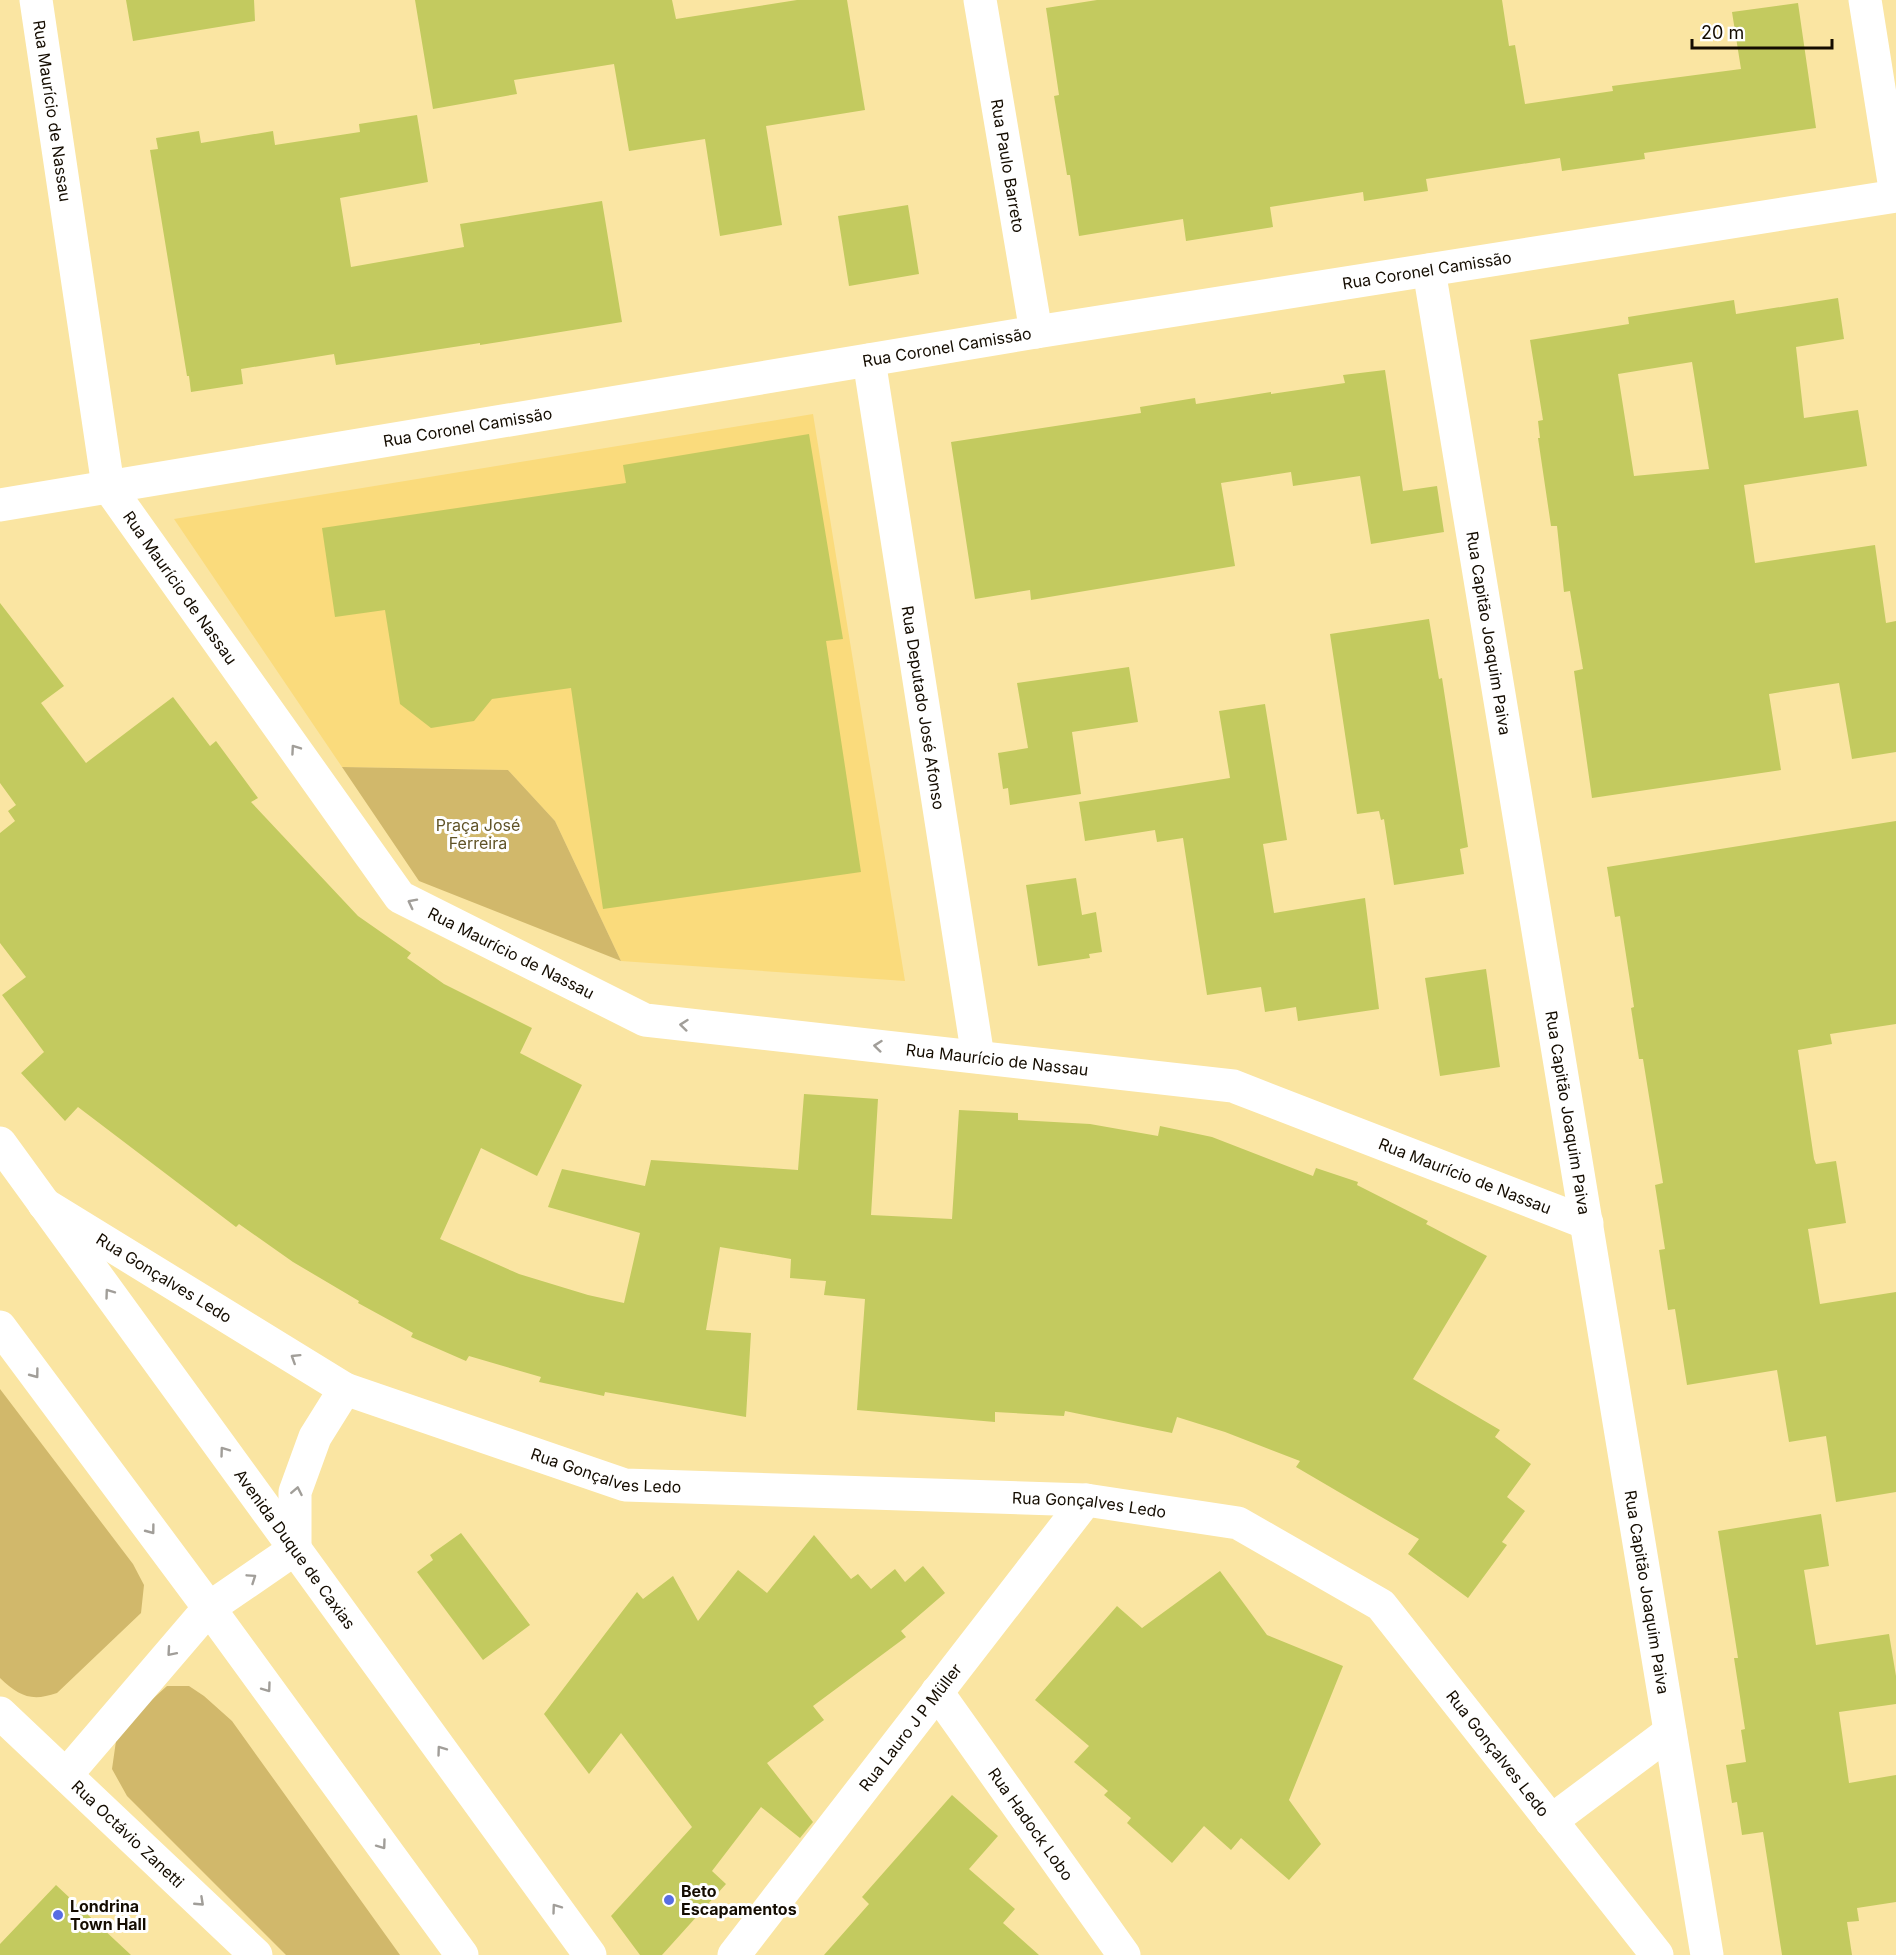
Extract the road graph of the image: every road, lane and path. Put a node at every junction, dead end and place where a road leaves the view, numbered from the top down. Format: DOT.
graph roads {
  1 [pos="36,0"];
  2 [pos="980,0"];
  3 [pos="1866,0"];
  4 [pos="1896,195"];
  5 [pos="1429,270"];
  6 [pos="1036,332"];
  7 [pos="869,360"];
  8 [pos="108,486"];
  9 [pos="0,505"];
  10 [pos="978,1057"];
  11 [pos="0,1143"];
  12 [pos="44,1204"];
  13 [pos="1587,1224"];
  14 [pos="0,1327"];
  15 [pos="345,1389"];
  16 [pos="1086,1500"];
  17 [pos="295,1549"];
  18 [pos="209,1608"];
  19 [pos="937,1692"];
  20 [pos="0,1713"];
  21 [pos="1670,1732"];
  22 [pos="66,1775"];
  23 [pos="1551,1821"];
  24 [pos="256,1955"];
  25 [pos="462,1955"];
  26 [pos="590,1955"];
  27 [pos="734,1955"];
  28 [pos="1124,1955"];
  29 [pos="1657,1955"];
  30 [pos="1707,1955"];
  1 -- 8 [label="street, Rua Maurício de Nassau"];
  2 -- 6 [label="street, Rua Paulo Barreto"];
  3 -- 4 [label="street"];
  4 -- 5 [label="street, Rua Coronel Camissão"];
  5 -- 6 [label="street, Rua Coronel Camissão"];
  5 -- 13 [label="street, Rua Capitão Joaquim Paiva"];
  6 -- 7 [label="street, Rua Coronel Camissão"];
  7 -- 8 [label="street, Rua Coronel Camissão"];
  7 -- 10 [label="street, Rua Deputado José Afonso"];
  8 -- 9 [label="street, Rua Coronel Camissão"];
  10 -- 8 [label="street, Rua Maurício de Nassau, one-way"];
  10 -- 13 [label="street, Rua Maurício de Nassau"];
  11 -- 12 [label="street, Avenida Duque de Caxias"];
  15 -- 12 [label="street, Rua Gonçalves Ledo, one-way"];
  17 -- 12 [label="street, Avenida Duque de Caxias, one-way"];
  13 -- 21 [label="street, Rua Capitão Joaquim Paiva"];
  14 -- 18 [label="street, one-way"];
  15 -- 16 [label="street, Rua Gonçalves Ledo"];
  17 -- 15 [label="street, one-way"];
  16 -- 19 [label="street, Rua Lauro J P Müller"];
  16 -- 23 [label="street, Rua Gonçalves Ledo"];
  18 -- 17 [label="street, one-way"];
  26 -- 17 [label="street, Avenida Duque de Caxias, one-way"];
  18 -- 22 [label="street, one-way"];
  18 -- 25 [label="street, one-way"];
  19 -- 27 [label="street, Rua Lauro J P Müller"];
  19 -- 28 [label="street, Rua Hadock Lobo"];
  20 -- 22 [label="street, Rua Octávio Zanetti"];
  21 -- 23 [label="street"];
  21 -- 30 [label="street, Rua Capitão Joaquim Paiva"];
  22 -- 24 [label="street, Rua Octávio Zanetti, one-way"];
  23 -- 29 [label="street, Rua Gonçalves Ledo"];
}
